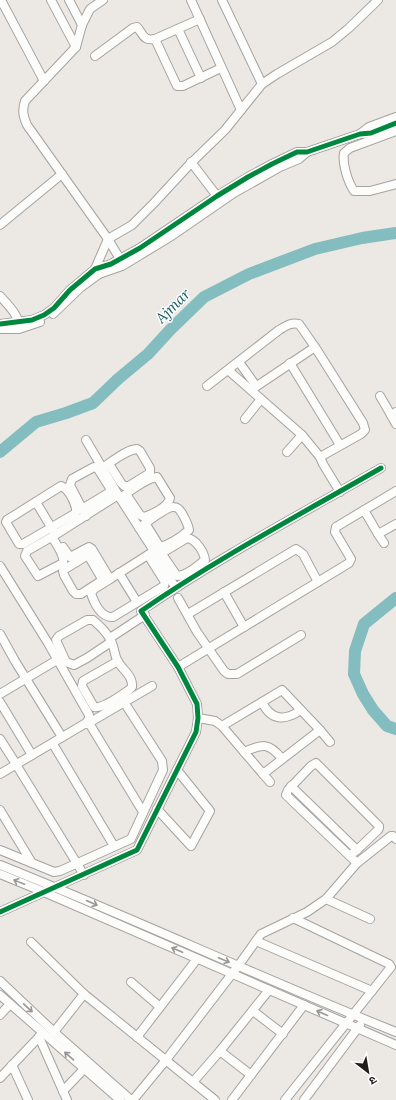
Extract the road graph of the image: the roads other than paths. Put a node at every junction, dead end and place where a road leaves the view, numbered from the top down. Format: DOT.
graph roads {
  1 [pos="1,0"];
  2 [pos="50,0"];
  3 [pos="69,0"];
  4 [pos="74,0"];
  5 [pos="103,0"];
  6 [pos="191,0"];
  7 [pos="222,0"];
  8 [pos="378,0"];
  9 [pos="200,19"];
  10 [pos="82,25"];
  11 [pos="178,29"];
  12 [pos="155,39"];
  13 [pos="76,47"];
  14 [pos="95,56"];
  15 [pos="221,68"];
  16 [pos="201,78"];
  17 [pos="44,81"];
  18 [pos="262,84"];
  19 [pos="241,110"];
  20 [pos="396,117"];
  21 [pos="396,123"];
  22 [pos="396,131"];
  23 [pos="360,134"];
  24 [pos="191,162"];
  25 [pos="62,174"];
  26 [pos="396,184"];
  27 [pos="233,190"];
  28 [pos="217,196"];
  29 [pos="0,225"];
  30 [pos="108,239"];
  31 [pos="120,259"];
  32 [pos="97,272"];
  33 [pos="0,296"];
  34 [pos="0,324"];
  35 [pos="19,326"];
  36 [pos="0,329"];
  37 [pos="315,347"];
  38 [pos="239,362"];
  39 [pos="290,363"];
  40 [pos="228,370"];
  41 [pos="207,386"];
  42 [pos="253,388"];
  43 [pos="380,396"];
  44 [pos="261,399"];
  45 [pos="393,413"];
  46 [pos="245,419"];
  47 [pos="396,424"];
  48 [pos="302,435"];
  49 [pos="86,440"];
  50 [pos="340,445"];
  51 [pos="287,452"];
  52 [pos="320,457"];
  53 [pos="106,466"];
  54 [pos="381,468"];
  55 [pos="396,491"];
  56 [pos="340,492"];
  57 [pos="121,496"];
  58 [pos="36,502"];
  59 [pos="364,510"];
  60 [pos="84,512"];
  61 [pos="396,524"];
  62 [pos="142,526"];
  63 [pos="53,534"];
  64 [pos="378,534"];
  65 [pos="384,543"];
  66 [pos="91,554"];
  67 [pos="155,554"];
  68 [pos="0,566"];
  69 [pos="119,573"];
  70 [pos="110,579"];
  71 [pos="318,582"];
  72 [pos="176,588"];
  73 [pos="224,592"];
  74 [pos="178,598"];
  75 [pos="137,602"];
  76 [pos="188,614"];
  77 [pos="145,615"];
  78 [pos="244,627"];
  79 [pos="0,634"];
  80 [pos="300,635"];
  81 [pos="111,640"];
  82 [pos="209,648"];
  83 [pos="57,660"];
  84 [pos="118,661"];
  85 [pos="178,667"];
  86 [pos="26,678"];
  87 [pos="152,686"];
  88 [pos="0,694"];
  89 [pos="0,702"];
  90 [pos="124,702"];
  91 [pos="262,702"];
  92 [pos="301,710"];
  93 [pos="198,718"];
  94 [pos="89,723"];
  95 [pos="222,726"];
  96 [pos="320,730"];
  97 [pos="62,737"];
  98 [pos="0,739"];
  99 [pos="330,742"];
  100 [pos="53,744"];
  101 [pos="244,752"];
  102 [pos="32,755"];
  103 [pos="282,759"];
  104 [pos="16,765"];
  105 [pos="177,770"];
  106 [pos="263,774"];
  107 [pos="0,775"];
  108 [pos="270,782"];
  109 [pos="291,786"];
  110 [pos="157,809"];
  111 [pos="0,810"];
  112 [pos="143,812"];
  113 [pos="377,830"];
  114 [pos="384,836"];
  115 [pos="396,839"];
  116 [pos="114,846"];
  117 [pos="0,850"];
  118 [pos="357,850"];
  119 [pos="350,857"];
  120 [pos="32,863"];
  121 [pos="77,863"];
  122 [pos="357,863"];
  123 [pos="0,864"];
  124 [pos="0,874"];
  125 [pos="84,875"];
  126 [pos="56,887"];
  127 [pos="44,892"];
  128 [pos="326,900"];
  129 [pos="0,912"];
  130 [pos="293,918"];
  131 [pos="370,919"];
  132 [pos="256,941"];
  133 [pos="31,942"];
  134 [pos="197,959"];
  135 [pos="238,966"];
  136 [pos="232,974"];
  137 [pos="0,981"];
  138 [pos="131,982"];
  139 [pos="269,990"];
  140 [pos="372,992"];
  141 [pos="84,994"];
  142 [pos="0,995"];
  143 [pos="10,1004"];
  144 [pos="304,1005"];
  145 [pos="160,1007"];
  146 [pos="253,1011"];
  147 [pos="0,1015"];
  148 [pos="352,1015"];
  149 [pos="364,1019"];
  150 [pos="346,1024"];
  151 [pos="358,1029"];
  152 [pos="54,1032"];
  153 [pos="396,1032"];
  154 [pos="283,1034"];
  155 [pos="40,1035"];
  156 [pos="137,1037"];
  157 [pos="396,1046"];
  158 [pos="220,1051"];
  159 [pos="166,1060"];
  160 [pos="12,1065"];
  161 [pos="84,1069"];
  162 [pos="251,1075"];
  163 [pos="0,1078"];
  164 [pos="192,1082"];
  165 [pos="63,1091"];
  166 [pos="28,1100"];
  167 [pos="67,1100"];
  168 [pos="120,1100"];
  169 [pos="132,1100"];
  170 [pos="215,1100"];
  171 [pos="232,1100"];
  172 [pos="284,1100"];
  173 [pos="304,1100"];
  1 -- 17 [label="street"];
  2 -- 13 [label="street"];
  3 -- 10 [label="street"];
  4 -- 10 [label="street"];
  5 -- 10 [label="street"];
  6 -- 9 [label="street"];
  7 -- 18 [label="street"];
  8 -- 18 [label="street"];
  9 -- 11 [label="street"];
  9 -- 15 [label="street"];
  10 -- 13 [label="street"];
  11 -- 12 [label="street"];
  11 -- 16 [label="street"];
  12 -- 14 [label="street"];
  12 -- 16 [label="street"];
  13 -- 17 [label="street"];
  15 -- 16 [label="street"];
  15 -- 19 [label="street"];
  17 -- 25 [label="street"];
  18 -- 19 [label="street"];
  19 -- 24 [label="street"];
  20 -- 23 [label="street"];
  21 -- 23 [label="street"];
  22 -- 26 [label="street"];
  23 -- 27 [label="street"];
  24 -- 28 [label="street"];
  24 -- 30 [label="street"];
  25 -- 29 [label="street"];
  25 -- 30 [label="street"];
  27 -- 28 [label="street"];
  27 -- 32 [label="street"];
  28 -- 31 [label="street"];
  30 -- 31 [label="street"];
  30 -- 32 [label="street"];
  31 -- 32 [label="street"];
  32 -- 35 [label="street"];
  33 -- 35 [label="street"];
  34 -- 35 [label="street"];
  35 -- 36 [label="street"];
  37 -- 38 [label="street"];
  37 -- 39 [label="street"];
  37 -- 50 [label="street"];
  38 -- 40 [label="street"];
  38 -- 42 [label="street"];
  39 -- 42 [label="street"];
  39 -- 50 [label="street"];
  40 -- 41 [label="street"];
  40 -- 42 [label="street"];
  42 -- 44 [label="street"];
  43 -- 45 [label="street"];
  44 -- 46 [label="street"];
  44 -- 48 [label="street"];
  45 -- 47 [label="street"];
  48 -- 51 [label="street"];
  48 -- 52 [label="street"];
  49 -- 53 [label="street"];
  50 -- 52 [label="street"];
  52 -- 56 [label="street"];
  53 -- 53 [label="street"];
  53 -- 57 [label="street"];
  54 -- 56 [label="street"];
  55 -- 59 [label="street"];
  56 -- 72 [label="street"];
  57 -- 57 [label="street"];
  57 -- 60 [label="street"];
  57 -- 62 [label="street"];
  58 -- 63 [label="street"];
  58 -- 63 [label="street"];
  58 -- 63 [label="street"];
  59 -- 64 [label="street"];
  59 -- 71 [label="street"];
  60 -- 60 [label="street"];
  60 -- 63 [label="street"];
  61 -- 64 [label="street"];
  62 -- 62 [label="street"];
  62 -- 67 [label="street"];
  63 -- 63 [label="street"];
  63 -- 66 [label="street"];
  64 -- 65 [label="street"];
  66 -- 66 [label="street"];
  66 -- 70 [label="street"];
  67 -- 67 [label="street"];
  67 -- 69 [label="street"];
  67 -- 72 [label="street"];
  67 -- 75 [label="street"];
  68 -- 83 [label="street"];
  69 -- 70 [label="street"];
  69 -- 75 [label="street"];
  70 -- 75 [label="street"];
  71 -- 73 [label="street"];
  71 -- 78 [label="street"];
  72 -- 77 [label="street"];
  73 -- 76 [label="street"];
  73 -- 78 [label="street"];
  74 -- 76 [label="street"];
  76 -- 82 [label="street"];
  77 -- 81 [label="street"];
  77 -- 85 [label="street"];
  78 -- 82 [label="street"];
  79 -- 86 [label="street"];
  80 -- 82 [label="street"];
  81 -- 81 [label="street"];
  81 -- 84 [label="street"];
  82 -- 85 [label="street"];
  83 -- 86 [label="street"];
  83 -- 97 [label="street"];
  84 -- 84 [label="street"];
  85 -- 93 [label="street"];
  86 -- 88 [label="street"];
  86 -- 97 [label="street"];
  87 -- 90 [label="street"];
  89 -- 102 [label="street"];
  90 -- 94 [label="street"];
  90 -- 112 [label="street"];
  91 -- 92 [label="street"];
  91 -- 92 [label="street"];
  91 -- 95 [label="street"];
  92 -- 96 [label="street"];
  93 -- 95 [label="street"];
  93 -- 105 [label="street"];
  94 -- 100 [label="street"];
  94 -- 112 [label="street"];
  95 -- 101 [label="street"];
  96 -- 99 [label="street"];
  96 -- 103 [label="street"];
  97 -- 102 [label="street"];
  98 -- 104 [label="street"];
  100 -- 104 [label="street"];
  100 -- 116 [label="street"];
  101 -- 103 [label="street"];
  101 -- 106 [label="street"];
  102 -- 104 [label="street"];
  103 -- 106 [label="street"];
  104 -- 107 [label="street"];
  104 -- 121 [label="street"];
  105 -- 110 [label="street"];
  105 -- 110 [label="street"];
  106 -- 108 [label="street"];
  109 -- 113 [label="street"];
  109 -- 118 [label="street"];
  109 -- 119 [label="street"];
  110 -- 125 [label="street"];
  111 -- 120 [label="street"];
  112 -- 116 [label="street"];
  113 -- 114 [label="street"];
  113 -- 118 [label="street"];
  115 -- 122 [label="street"];
  116 -- 121 [label="street"];
  117 -- 120 [label="street"];
  118 -- 119 [label="street"];
  119 -- 122 [label="street"];
  120 -- 121 [label="street"];
  121 -- 125 [label="street"];
  122 -- 128 [label="street"];
  123 -- 126 [label="street"];
  127 -- 124 [label="street, one-way"];
  125 -- 126 [label="street"];
  126 -- 127 [label="street"];
  126 -- 135 [label="street, one-way"];
  127 -- 129 [label="street"];
  134 -- 127 [label="street, one-way"];
  128 -- 130 [label="street"];
  128 -- 131 [label="street"];
  130 -- 132 [label="street"];
  130 -- 140 [label="street"];
  132 -- 135 [label="street"];
  132 -- 140 [label="street"];
  133 -- 141 [label="street"];
  134 -- 136 [label="street"];
  134 -- 145 [label="street"];
  135 -- 136 [label="street"];
  135 -- 148 [label="street"];
  136 -- 139 [label="street"];
  136 -- 159 [label="street"];
  137 -- 152 [label="street, one-way"];
  138 -- 145 [label="street"];
  139 -- 144 [label="street"];
  139 -- 146 [label="street"];
  140 -- 148 [label="street"];
  141 -- 152 [label="street"];
  141 -- 156 [label="street"];
  142 -- 143 [label="street"];
  143 -- 147 [label="street"];
  143 -- 155 [label="street"];
  150 -- 144 [label="street, one-way"];
  144 -- 154 [label="street"];
  145 -- 156 [label="street"];
  146 -- 154 [label="street"];
  146 -- 158 [label="street"];
  148 -- 149 [label="street"];
  148 -- 150 [label="street"];
  149 -- 151 [label="street"];
  149 -- 153 [label="street"];
  150 -- 151 [label="street"];
  150 -- 172 [label="street"];
  151 -- 157 [label="street"];
  151 -- 173 [label="street"];
  152 -- 169 [label="street"];
  154 -- 162 [label="street"];
  155 -- 160 [label="street"];
  161 -- 155 [label="street, one-way"];
  155 -- 165 [label="street"];
  156 -- 159 [label="street"];
  158 -- 162 [label="street"];
  158 -- 164 [label="street"];
  159 -- 164 [label="street"];
  159 -- 169 [label="street"];
  160 -- 163 [label="street"];
  160 -- 166 [label="street"];
  161 -- 165 [label="street"];
  161 -- 168 [label="street"];
  162 -- 171 [label="street"];
  164 -- 170 [label="street"];
  165 -- 167 [label="street"];
}
